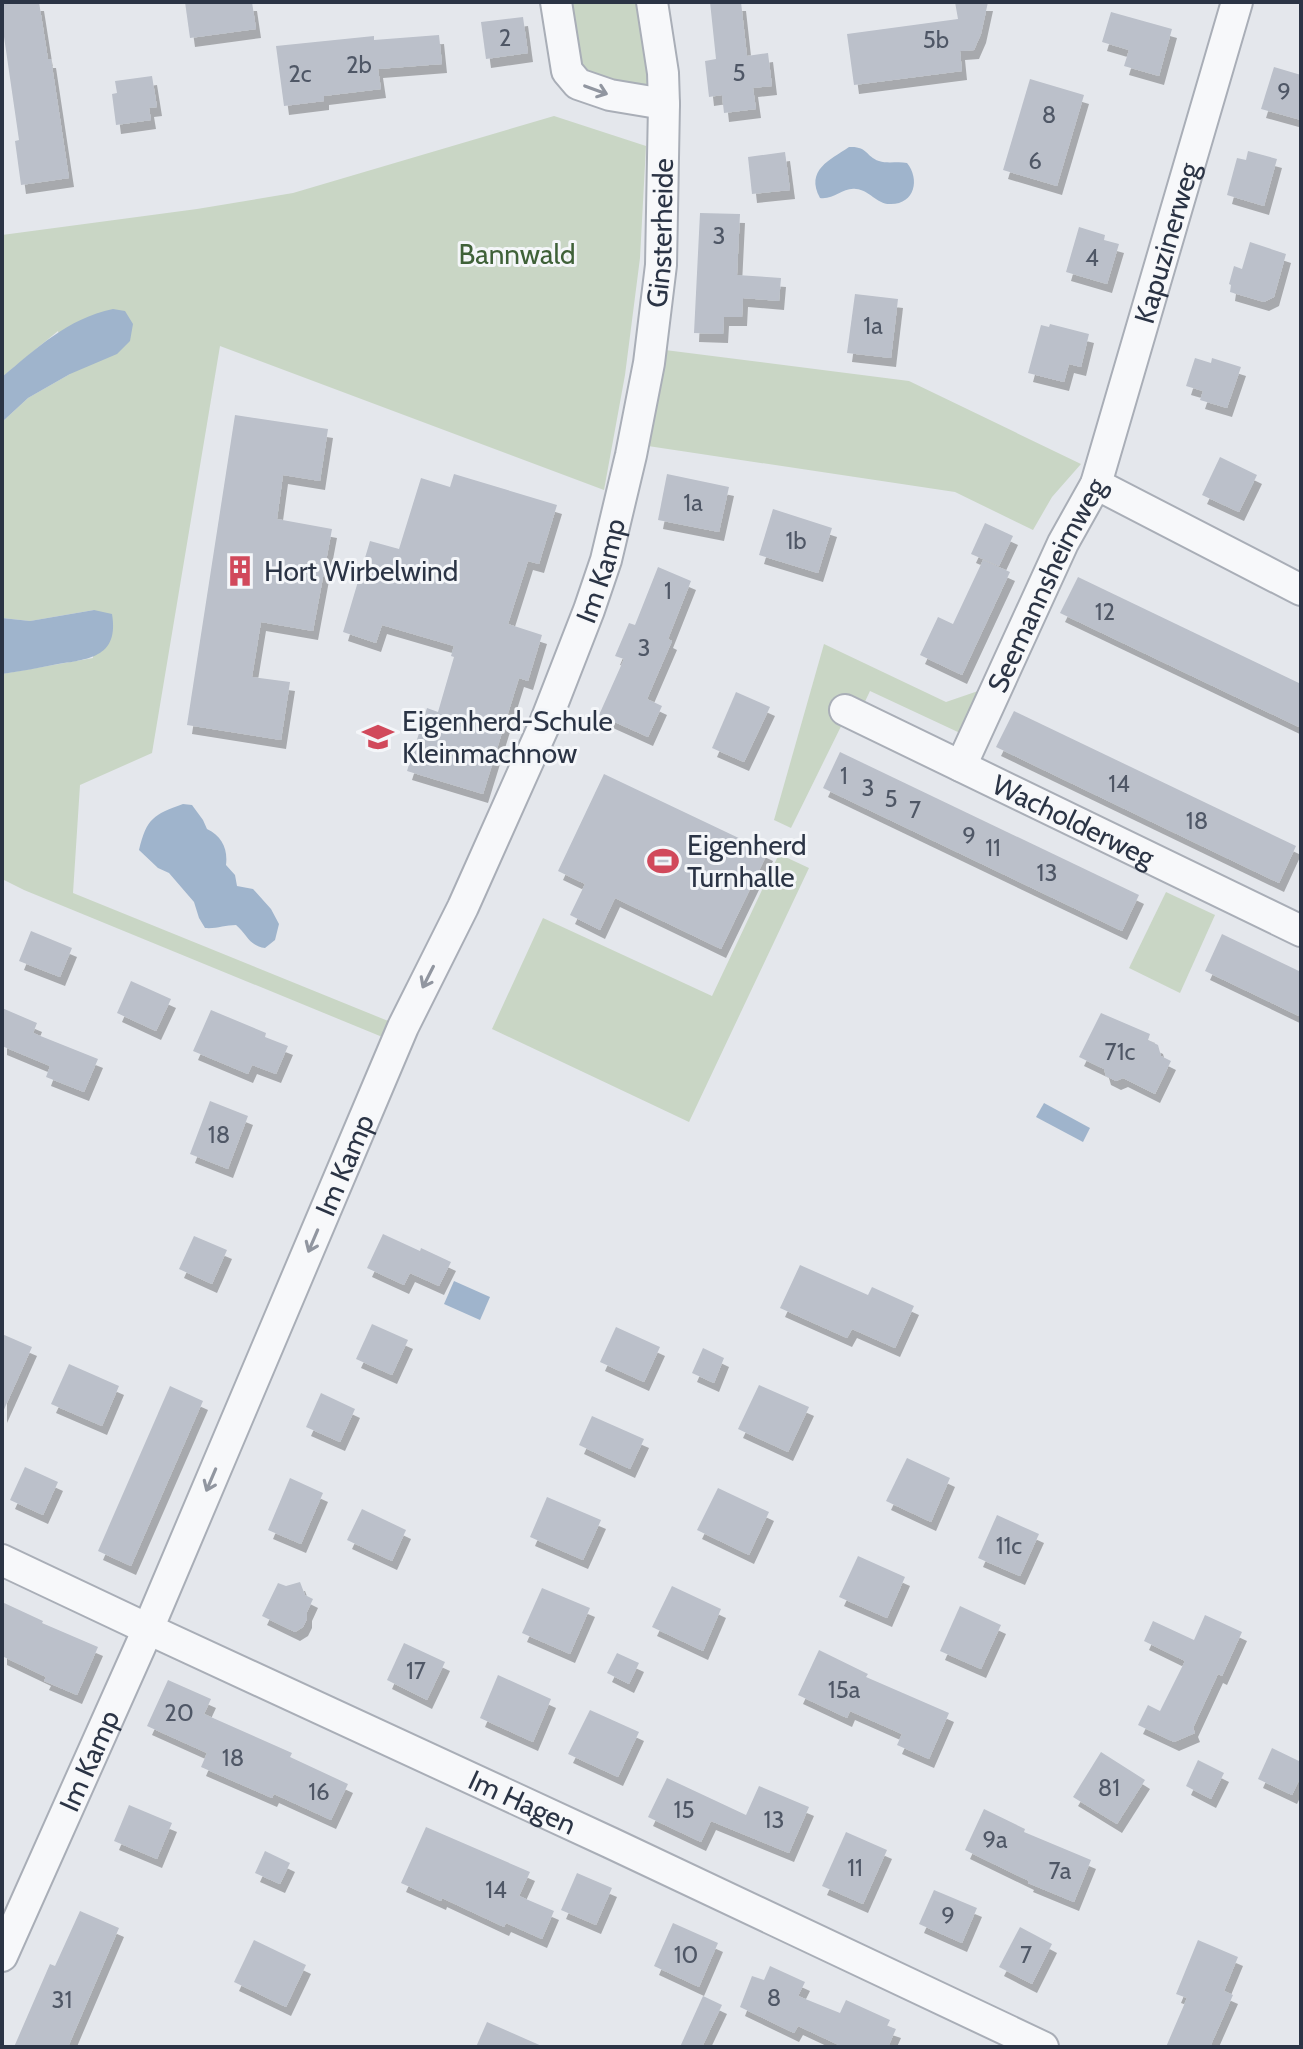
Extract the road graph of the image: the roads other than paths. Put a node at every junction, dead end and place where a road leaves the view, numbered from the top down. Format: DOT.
graph roads {
  1 [pos="556,2"];
  2 [pos="652,2"];
  3 [pos="1237,2"];
  4 [pos="664,104"];
  5 [pos="649,363"];
  6 [pos="1096,484"];
  7 [pos="1301,590"];
  8 [pos="845,710"];
  9 [pos="961,766"];
  10 [pos="1301,931"];
  11 [pos="2,1560"];
  12 [pos="148,1629"];
  13 [pos="2,1956"];
  14 [pos="1043,2047"];
  1 -- 4 [label="street, one-way"];
  2 -- 4 [label="street, Ginsterheide"];
  3 -- 6 [label="street, Kapuzinerweg"];
  4 -- 5 [label="street, Ginsterheide"];
  5 -- 12 [label="street, Im Kamp, one-way"];
  6 -- 7 [label="street, Seemannsheimweg"];
  6 -- 9 [label="street, Seemannsheimweg"];
  8 -- 9 [label="street, Wacholderweg"];
  9 -- 10 [label="street, Wacholderweg"];
  11 -- 12 [label="street, Im Hagen"];
  12 -- 13 [label="street, Im Kamp"];
  12 -- 14 [label="street, Im Hagen"];
}
